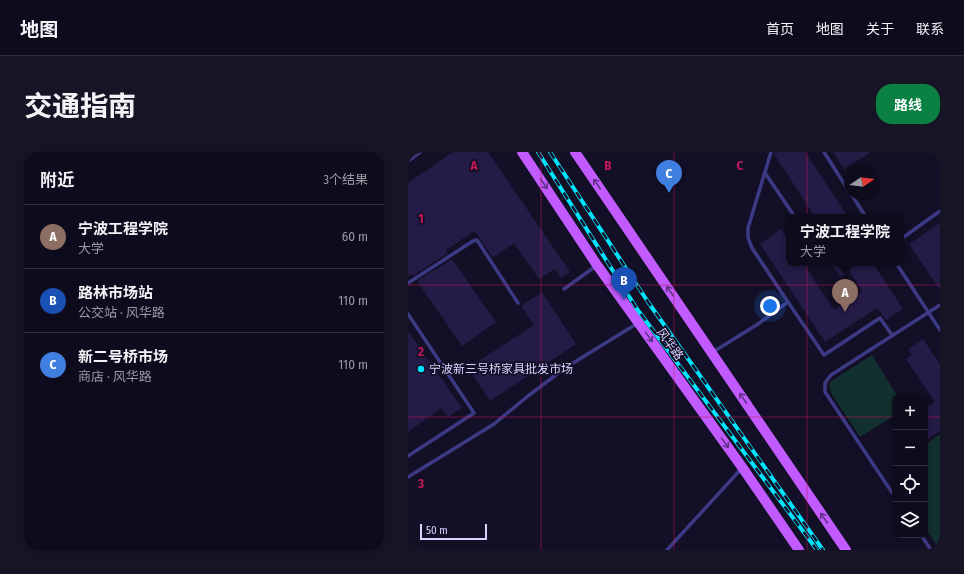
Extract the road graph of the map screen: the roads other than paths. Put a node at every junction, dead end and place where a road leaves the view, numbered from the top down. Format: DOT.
graph roads {
  1 [pos="420,152"];
  2 [pos="522,152"];
  3 [pos="575,152"];
  4 [pos="771,152"];
  5 [pos="824,152"];
  6 [pos="408,161"];
  7 [pos="765,173"];
  8 [pos="844,184"];
  9 [pos="855,200"];
  10 [pos="940,211"];
  11 [pos="793,214"];
  12 [pos="864,214"];
  13 [pos="904,237"];
  14 [pos="597,265"];
  15 [pos="898,266"];
  16 [pos="408,282"];
  17 [pos="564,288"];
  18 [pos="788,302"];
  19 [pos="518,303"];
  20 [pos="940,305"];
  21 [pos="928,312"];
  22 [pos="408,314"];
  23 [pos="639,323"];
  24 [pos="940,330"];
  25 [pos="892,335"];
  26 [pos="712,352"];
  27 [pos="408,456"];
  28 [pos="742,467"];
  29 [pos="408,477"];
  30 [pos="892,492"];
  31 [pos="923,538"];
  32 [pos="667,550"];
  33 [pos="799,550"];
  34 [pos="846,550"];
  35 [pos="931,550"];
  1 -- 6 [label="lane"];
  2 -- 14 [label="main road, 风华路, one-way"];
  26 -- 3 [label="main road, one-way"];
  4 -- 7 [label="lane"];
  5 -- 8 [label="lane"];
  7 -- 11 [label="lane"];
  7 -- 18 [label="lane"];
  9 -- 12 [label="lane"];
  10 -- 13 [label="lane"];
  14 -- 17 [label="lane"];
  14 -- 23 [label="main road, 风华路"];
  15 -- 21 [label="lane"];
  16 -- 19 [label="lane"];
  18 -- 25 [label="lane"];
  18 -- 26 [label="lane"];
  20 -- 21 [label="lane"];
  21 -- 24 [label="lane"];
  21 -- 25 [label="lane"];
  22 -- 27 [label="lane"];
  23 -- 28 [label="main road, 风华路, one-way"];
  23 -- 29 [label="lane"];
  25 -- 30 [label="lane"];
  34 -- 26 [label="main road, one-way"];
  28 -- 32 [label="lane"];
  28 -- 33 [label="main road, 风华路"];
  31 -- 35 [label="lane"];
}
